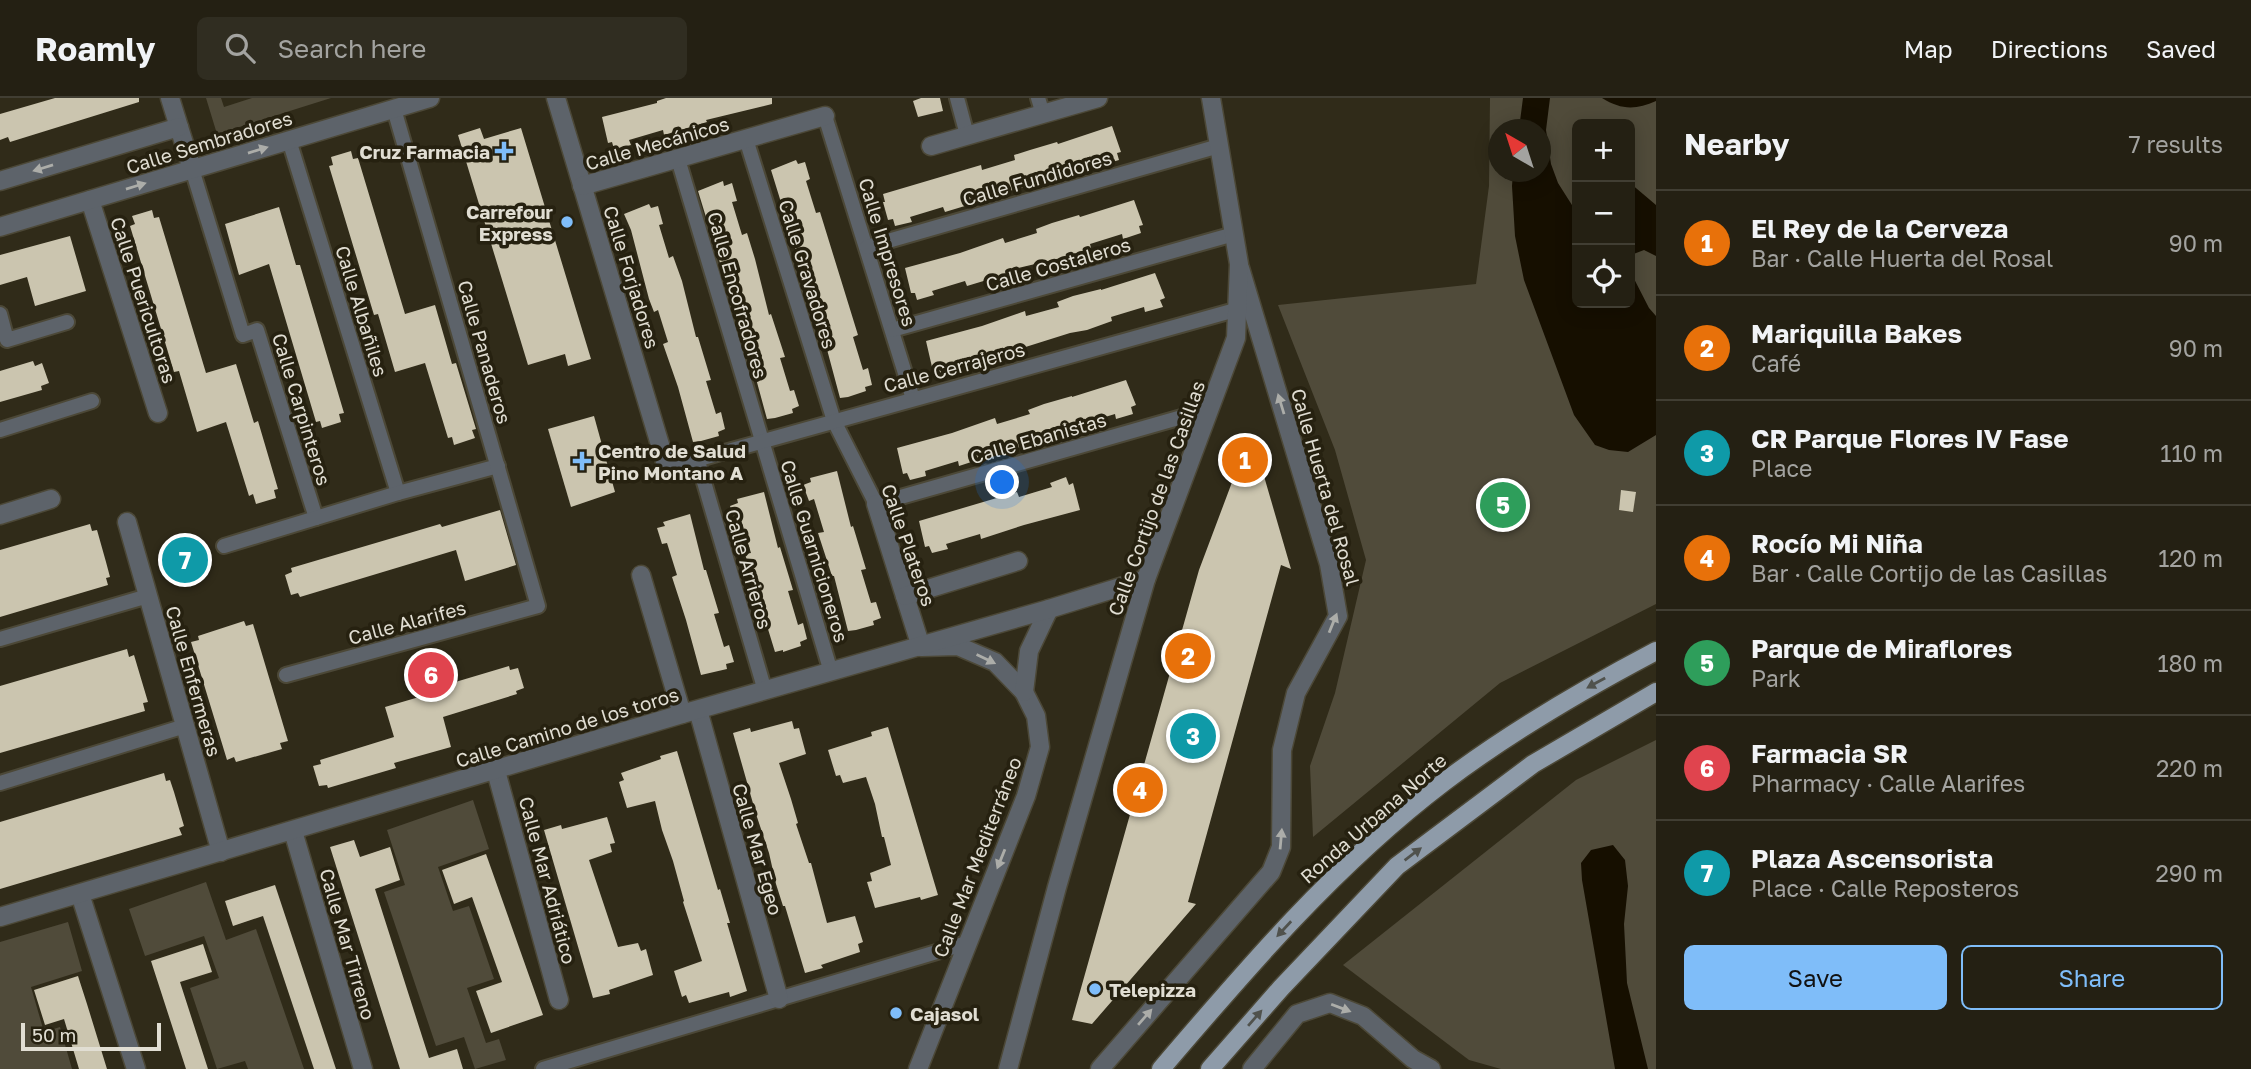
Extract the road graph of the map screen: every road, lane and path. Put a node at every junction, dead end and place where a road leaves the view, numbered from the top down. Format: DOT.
graph roads {
  1 [pos="170,98"];
  2 [pos="430,98"];
  3 [pos="556,98"];
  4 [pos="957,98"];
  5 [pos="1098,98"];
  6 [pos="1211,98"];
  7 [pos="1041,106"];
  8 [pos="394,109"];
  9 [pos="825,116"];
  10 [pos="179,127"];
  11 [pos="967,135"];
  12 [pos="746,139"];
  13 [pos="289,140"];
  14 [pos="931,146"];
  15 [pos="1219,146"];
  16 [pos="678,159"];
  17 [pos="192,169"];
  18 [pos="0,181"];
  19 [pos="582,186"];
  20 [pos="90,200"];
  21 [pos="0,227"];
  22 [pos="1234,234"];
  23 [pos="867,247"];
  24 [pos="1244,308"];
  25 [pos="0,314"];
  26 [pos="67,322"];
  27 [pos="892,330"];
  28 [pos="913,399"];
  29 [pos="92,401"];
  30 [pos="1210,409"];
  31 [pos="158,412"];
  32 [pos="834,421"];
  33 [pos="0,430"];
  34 [pos="761,441"];
  35 [pos="697,458"];
  36 [pos="498,466"];
  37 [pos="667,468"];
  38 [pos="398,494"];
  39 [pos="51,499"];
  40 [pos="876,503"];
  41 [pos="0,515"];
  42 [pos="316,518"];
  43 [pos="127,522"];
  44 [pos="224,546"];
  45 [pos="1018,561"];
  46 [pos="641,576"];
  47 [pos="1146,579"];
  48 [pos="148,596"];
  49 [pos="905,596"];
  50 [pos="538,606"];
  51 [pos="1049,609"];
  52 [pos="0,639"];
  53 [pos="920,647"];
  54 [pos="1656,651"];
  55 [pos="831,672"];
  56 [pos="286,675"];
  57 [pos="765,691"];
  58 [pos="1024,692"];
  59 [pos="1656,692"];
  60 [pos="690,712"];
  61 [pos="185,726"];
  62 [pos="496,771"];
  63 [pos="0,783"];
  64 [pos="293,831"];
  65 [pos="221,852"];
  66 [pos="80,894"];
  67 [pos="0,917"];
  68 [pos="967,943"];
  69 [pos="779,999"];
  70 [pos="559,1000"];
  71 [pos="915,1068"];
  72 [pos="136,1069"];
  73 [pos="363,1069"];
  74 [pos="543,1069"];
  75 [pos="1008,1069"];
  76 [pos="1100,1069"];
  77 [pos="1161,1069"];
  78 [pos="1210,1069"];
  79 [pos="1252,1069"];
  80 [pos="1431,1069"];
  1 -- 10 [label="street"];
  2 -- 8 [label="street, Calle Sembradores"];
  3 -- 19 [label="street, Calle Forjadores"];
  4 -- 11 [label="street"];
  5 -- 7 [label="street"];
  6 -- 15 [label="street, Calle Cortijo de las Casillas"];
  7 -- 11 [label="street"];
  8 -- 13 [label="street, Calle Sembradores"];
  8 -- 36 [label="street, Calle Panaderos"];
  9 -- 12 [label="street, Calle Mecánicos"];
  9 -- 23 [label="street, Calle Impresores"];
  10 -- 17 [label="street"];
  10 -- 18 [label="street, Calle Sembradores, one-way"];
  11 -- 14 [label="street"];
  12 -- 16 [label="street, Calle Mecánicos"];
  12 -- 32 [label="street, Calle Gravadores"];
  17 -- 13 [label="street, Calle Sembradores, one-way"];
  13 -- 38 [label="street, Calle Albañiles"];
  15 -- 22 [label="street, Calle Cortijo de las Casillas"];
  15 -- 23 [label="street, Calle Fundidores"];
  16 -- 19 [label="street, Calle Mecánicos"];
  16 -- 34 [label="street, Calle Encofradores"];
  20 -- 17 [label="street, Calle Sembradores, one-way"];
  17 -- 42 [label="street, Calle Carpinteros"];
  19 -- 37 [label="street, Calle Forjadores"];
  20 -- 21 [label="street, Calle Sembradores"];
  20 -- 31 [label="street, Calle Puericultoras"];
  22 -- 24 [label="street, Calle Cortijo de las Casillas"];
  22 -- 27 [label="street, Calle Costaleros"];
  23 -- 27 [label="street, Calle Impresores"];
  24 -- 28 [label="street, Calle Cerrajeros"];
  24 -- 30 [label="street, Calle Cortijo de las Casillas"];
  76 -- 24 [label="street, Calle Huerta del Rosal, one-way"];
  25 -- 26 [label="street"];
  27 -- 28 [label="street, Calle Impresores"];
  28 -- 32 [label="street, Calle Cerrajeros"];
  29 -- 33 [label="street"];
  30 -- 40 [label="street, Calle Ebanistas"];
  30 -- 47 [label="street, Calle Cortijo de las Casillas"];
  32 -- 34 [label="street, Calle Cerrajeros"];
  32 -- 40 [label="street, Calle Plateros"];
  34 -- 35 [label="street, Calle Cerrajeros"];
  34 -- 55 [label="street, Calle Guarnicioneros"];
  35 -- 37 [label="street, Calle Cerrajeros"];
  35 -- 57 [label="street, Calle Arrieros"];
  36 -- 38 [label="street"];
  36 -- 50 [label="street, Calle Panaderos"];
  38 -- 42 [label="street"];
  39 -- 41 [label="street"];
  40 -- 49 [label="street, Calle Plateros"];
  42 -- 44 [label="street"];
  43 -- 48 [label="street, Calle Enfermeras"];
  45 -- 49 [label="street"];
  46 -- 60 [label="street, Calle Mar Egeo"];
  47 -- 51 [label="street, Calle Camino de los toros"];
  47 -- 75 [label="street, Calle Cortijo de las Casillas"];
  48 -- 52 [label="street"];
  48 -- 61 [label="street, Calle Enfermeras"];
  49 -- 53 [label="street, Calle Plateros"];
  50 -- 56 [label="street, Calle Alarifes"];
  51 -- 53 [label="street, Calle Camino de los toros"];
  51 -- 58 [label="street"];
  53 -- 55 [label="street, Calle Camino de los toros"];
  53 -- 58 [label="street, Calle Mar Mediterráneo, one-way"];
  54 -- 77 [label="main road, Ronda Urbana Norte, one-way"];
  55 -- 57 [label="street, Calle Camino de los toros"];
  57 -- 60 [label="street, Calle Camino de los toros"];
  58 -- 68 [label="street, Calle Mar Mediterráneo, one-way"];
  78 -- 59 [label="main road, one-way"];
  60 -- 62 [label="street, Calle Camino de los toros"];
  60 -- 69 [label="street, Calle Mar Egeo"];
  61 -- 63 [label="street"];
  61 -- 65 [label="street, Calle Enfermeras"];
  62 -- 64 [label="street, Calle Camino de los toros"];
  62 -- 70 [label="street, Calle Mar Adriático"];
  64 -- 65 [label="street, Calle Camino de los toros"];
  64 -- 73 [label="street, Calle Mar Tirreno"];
  65 -- 66 [label="street, Calle Camino de los toros"];
  66 -- 67 [label="street, Calle Camino de los toros"];
  66 -- 72 [label="street"];
  68 -- 69 [label="street"];
  68 -- 71 [label="street, Calle Mar Mediterráneo"];
  69 -- 74 [label="street"];
  79 -- 80 [label="street, one-way"];
}
